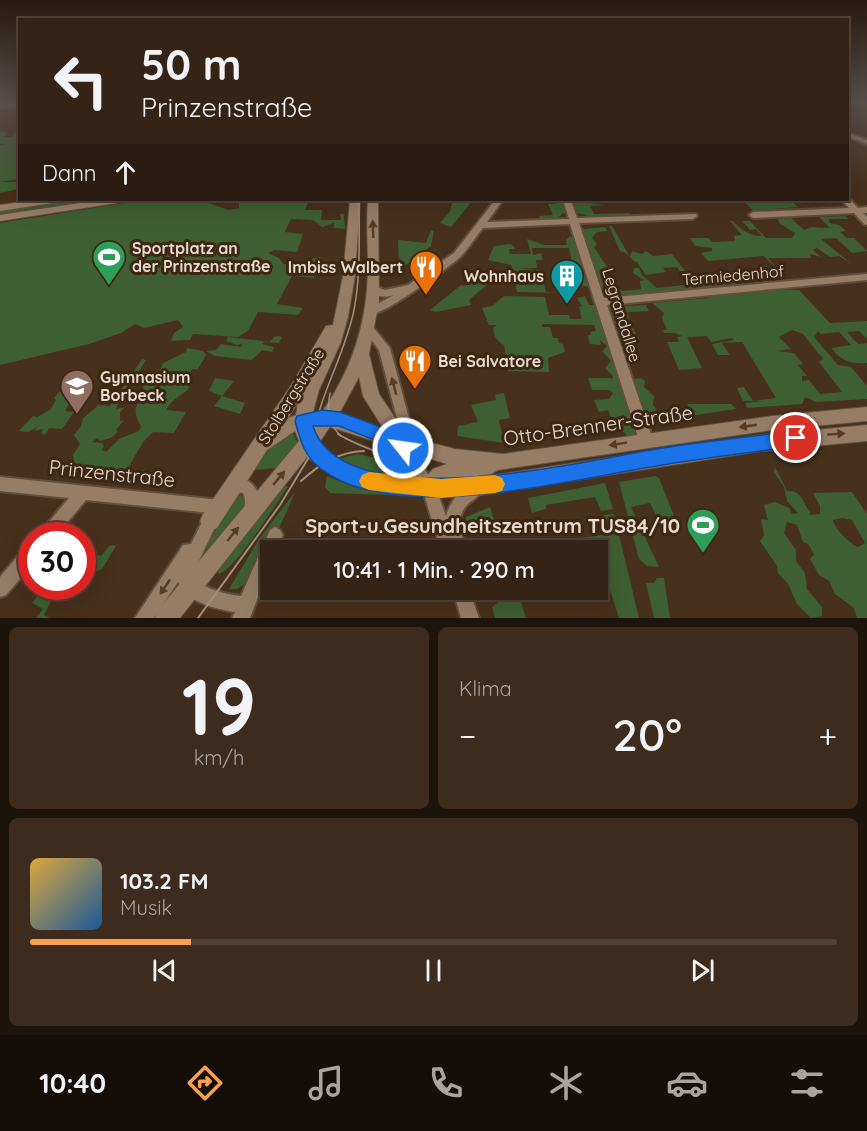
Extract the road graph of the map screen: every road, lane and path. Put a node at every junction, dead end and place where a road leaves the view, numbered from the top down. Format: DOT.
graph roads {
  1 [pos="849,135"];
  2 [pos="867,142"];
  3 [pos="46,201"];
  4 [pos="110,201"];
  5 [pos="355,201"];
  6 [pos="373,201"];
  7 [pos="498,201"];
  8 [pos="567,201"];
  9 [pos="847,201"];
  10 [pos="0,208"];
  11 [pos="855,210"];
  12 [pos="867,210"];
  13 [pos="753,215"];
  14 [pos="693,216"];
  15 [pos="0,218"];
  16 [pos="575,222"];
  17 [pos="867,222"];
  18 [pos="481,225"];
  19 [pos="867,277"];
  20 [pos="416,285"];
  21 [pos="374,289"];
  22 [pos="345,297"];
  23 [pos="601,302"];
  24 [pos="372,312"];
  25 [pos="368,329"];
  26 [pos="362,351"];
  27 [pos="867,414"];
  28 [pos="329,417"];
  29 [pos="303,421"];
  30 [pos="867,433"];
  31 [pos="646,440"];
  32 [pos="309,443"];
  33 [pos="402,443"];
  34 [pos="262,444"];
  35 [pos="510,461"];
  36 [pos="0,484"];
  37 [pos="427,485"];
  38 [pos="234,486"];
  39 [pos="487,486"];
  40 [pos="83,493"];
  41 [pos="215,514"];
  42 [pos="250,514"];
  43 [pos="58,522"];
  44 [pos="275,535"];
  45 [pos="446,540"];
  46 [pos="456,540"];
  47 [pos="18,568"];
  48 [pos="191,587"];
  49 [pos="0,589"];
  50 [pos="244,612"];
  51 [pos="144,618"];
  52 [pos="166,618"];
  1 -- 2 [label="street"];
  3 -- 10 [label="street"];
  4 -- 15 [label="street"];
  5 -- 22 [label="street, Stolbergstraße"];
  21 -- 6 [label="street, one-way"];
  7 -- 18 [label="street"];
  8 -- 16 [label="street, Legrandallee"];
  9 -- 11 [label="street"];
  11 -- 12 [label="street"];
  11 -- 13 [label="street"];
  11 -- 17 [label="street"];
  14 -- 16 [label="street"];
  16 -- 18 [label="street"];
  16 -- 23 [label="street, Legrandallee"];
  18 -- 20 [label="street"];
  19 -- 23 [label="street, Termiedenhof"];
  20 -- 21 [label="street"];
  20 -- 24 [label="street"];
  21 -- 24 [label="street"];
  22 -- 29 [label="street, Stolbergstraße"];
  22 -- 34 [label="street, Stolbergstraße"];
  23 -- 31 [label="street, Legrandallee"];
  24 -- 25 [label="street"];
  25 -- 26 [label="street"];
  33 -- 25 [label="street, one-way"];
  26 -- 28 [label="street"];
  26 -- 33 [label="street"];
  27 -- 31 [label="street, Otto-Brenner-Straße, one-way"];
  28 -- 29 [label="street"];
  28 -- 32 [label="street"];
  28 -- 33 [label="street"];
  29 -- 32 [label="street, Stolbergstraße"];
  29 -- 34 [label="street"];
  39 -- 30 [label="street, one-way"];
  31 -- 35 [label="street, Otto-Brenner-Straße, one-way"];
  32 -- 37 [label="street"];
  42 -- 32 [label="street, one-way"];
  33 -- 35 [label="street, Otto-Brenner-Straße"];
  33 -- 37 [label="street"];
  34 -- 38 [label="street, Stolbergstraße"];
  35 -- 37 [label="street"];
  36 -- 40 [label="street, Prinzenstraße"];
  37 -- 39 [label="street"];
  37 -- 45 [label="street"];
  38 -- 41 [label="street, Stolbergstraße"];
  38 -- 42 [label="street"];
  39 -- 46 [label="street"];
  40 -- 41 [label="street, Prinzenstraße"];
  40 -- 43 [label="street"];
  41 -- 48 [label="street"];
  41 -- 51 [label="street, Stolbergstraße, one-way"];
  48 -- 42 [label="street, one-way"];
  44 -- 50 [label="street"];
  47 -- 49 [label="street"];
  48 -- 50 [label="street"];
  48 -- 52 [label="street"];
}
